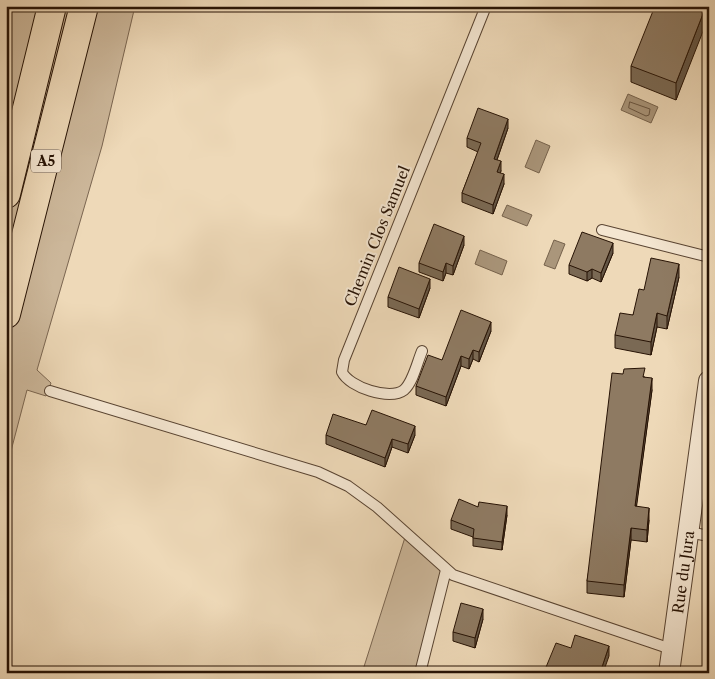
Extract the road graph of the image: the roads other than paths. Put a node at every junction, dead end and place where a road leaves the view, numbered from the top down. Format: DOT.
graph roads {
  1 [pos="52,6"];
  2 [pos="84,6"];
  3 [pos="486,6"];
  4 [pos="6,194"];
  5 [pos="602,230"];
  6 [pos="709,257"];
  7 [pos="6,314"];
  8 [pos="422,351"];
  9 [pos="709,380"];
  10 [pos="50,392"];
  11 [pos="688,532"];
  12 [pos="709,536"];
  13 [pos="446,570"];
  14 [pos="674,650"];
  15 [pos="420,673"];
  16 [pos="669,673"];
  1 -- 4 [label="highway, A5"];
  2 -- 7 [label="highway, A5"];
  3 -- 8 [label="lane, Chemin Clos Samuel"];
  5 -- 6 [label="lane"];
  9 -- 11 [label="street, Rue du Jura"];
  10 -- 13 [label="lane"];
  11 -- 12 [label="lane"];
  11 -- 14 [label="street, Rue du Jura"];
  13 -- 14 [label="lane"];
  13 -- 15 [label="lane"];
  14 -- 16 [label="street, Rue du Jura"];
}
